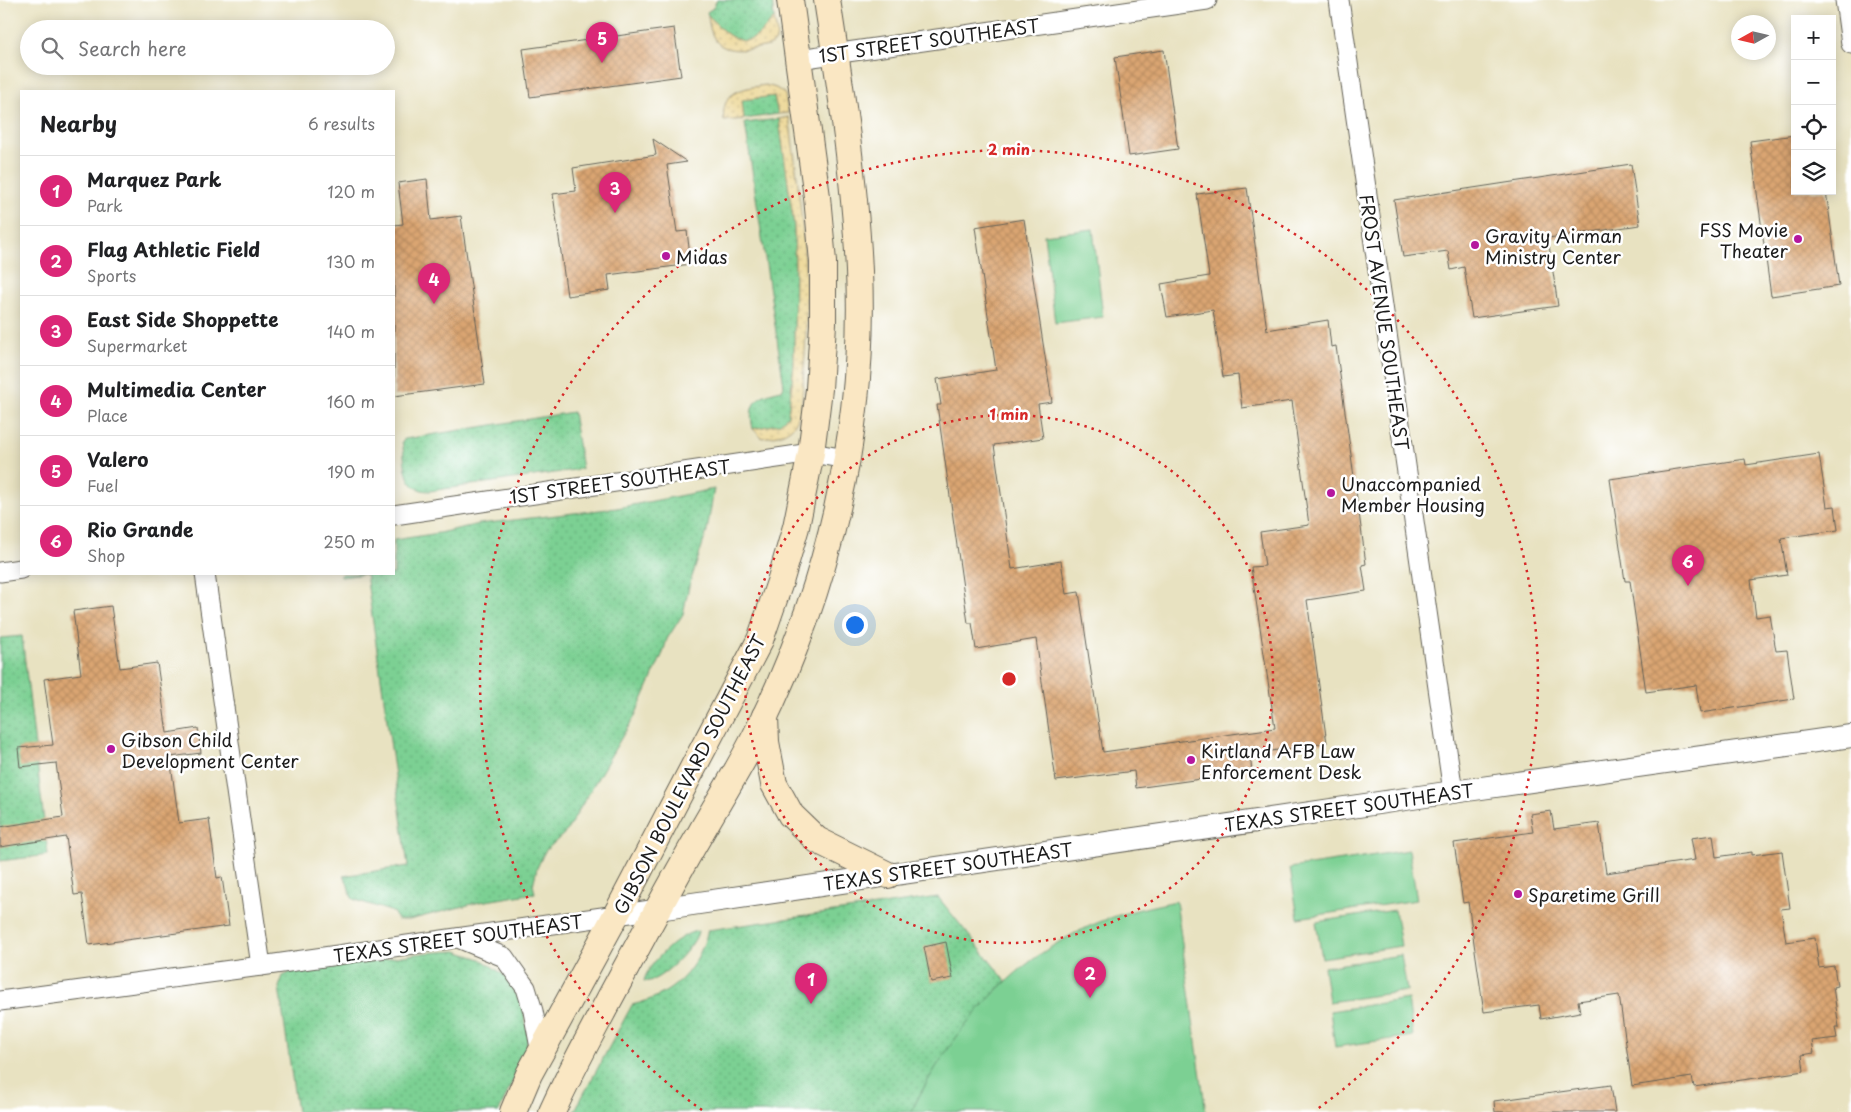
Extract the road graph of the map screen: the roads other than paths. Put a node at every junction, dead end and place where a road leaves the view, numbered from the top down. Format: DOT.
graph roads {
  1 [pos="790,0"];
  2 [pos="827,0"];
  3 [pos="1207,0"];
  4 [pos="1339,0"];
  5 [pos="1845,0"];
  6 [pos="1851,44"];
  7 [pos="835,54"];
  8 [pos="799,59"];
  9 [pos="811,454"];
  10 [pos="847,458"];
  11 [pos="395,515"];
  12 [pos="20,569"];
  13 [pos="0,572"];
  14 [pos="205,575"];
  15 [pos="765,716"];
  16 [pos="1851,736"];
  17 [pos="1453,792"];
  18 [pos="888,875"];
  19 [pos="658,909"];
  20 [pos="616,915"];
  21 [pos="457,938"];
  22 [pos="261,966"];
  23 [pos="0,1001"];
  24 [pos="541,1053"];
  25 [pos="513,1112"];
  26 [pos="552,1112"];
  1 -- 8 [label="main road, GIBSON BOULEVARD SOUTHEAST"];
  2 -- 7 [label="main road, GIBSON BOULEVARD SOUTHEAST"];
  3 -- 7 [label="street, 1ST STREET SOUTHEAST"];
  4 -- 17 [label="street, FROST AVENUE SOUTHEAST"];
  5 -- 6 [label="street"];
  7 -- 8 [label="street, 1ST STREET SOUTHEAST"];
  7 -- 10 [label="main road, GIBSON BOULEVARD SOUTHEAST"];
  8 -- 9 [label="main road, GIBSON BOULEVARD SOUTHEAST"];
  9 -- 10 [label="street, 1ST STREET SOUTHEAST"];
  9 -- 11 [label="street, 1ST STREET SOUTHEAST"];
  9 -- 20 [label="main road, GIBSON BOULEVARD SOUTHEAST"];
  10 -- 15 [label="main road, GIBSON BOULEVARD SOUTHEAST"];
  12 -- 13 [label="street"];
  14 -- 22 [label="street"];
  15 -- 18 [label="main road"];
  15 -- 19 [label="main road, GIBSON BOULEVARD SOUTHEAST"];
  16 -- 17 [label="street, TEXAS STREET SOUTHEAST"];
  17 -- 18 [label="street, TEXAS STREET SOUTHEAST"];
  18 -- 19 [label="street, TEXAS STREET SOUTHEAST"];
  19 -- 20 [label="street, TEXAS STREET SOUTHEAST"];
  19 -- 26 [label="main road, GIBSON BOULEVARD SOUTHEAST"];
  20 -- 21 [label="street, TEXAS STREET SOUTHEAST"];
  20 -- 24 [label="main road, GIBSON BOULEVARD SOUTHEAST"];
  21 -- 22 [label="street, TEXAS STREET SOUTHEAST"];
  21 -- 24 [label="street"];
  22 -- 23 [label="street, TEXAS STREET SOUTHEAST"];
  24 -- 25 [label="main road, GIBSON BOULEVARD SOUTHEAST"];
}
